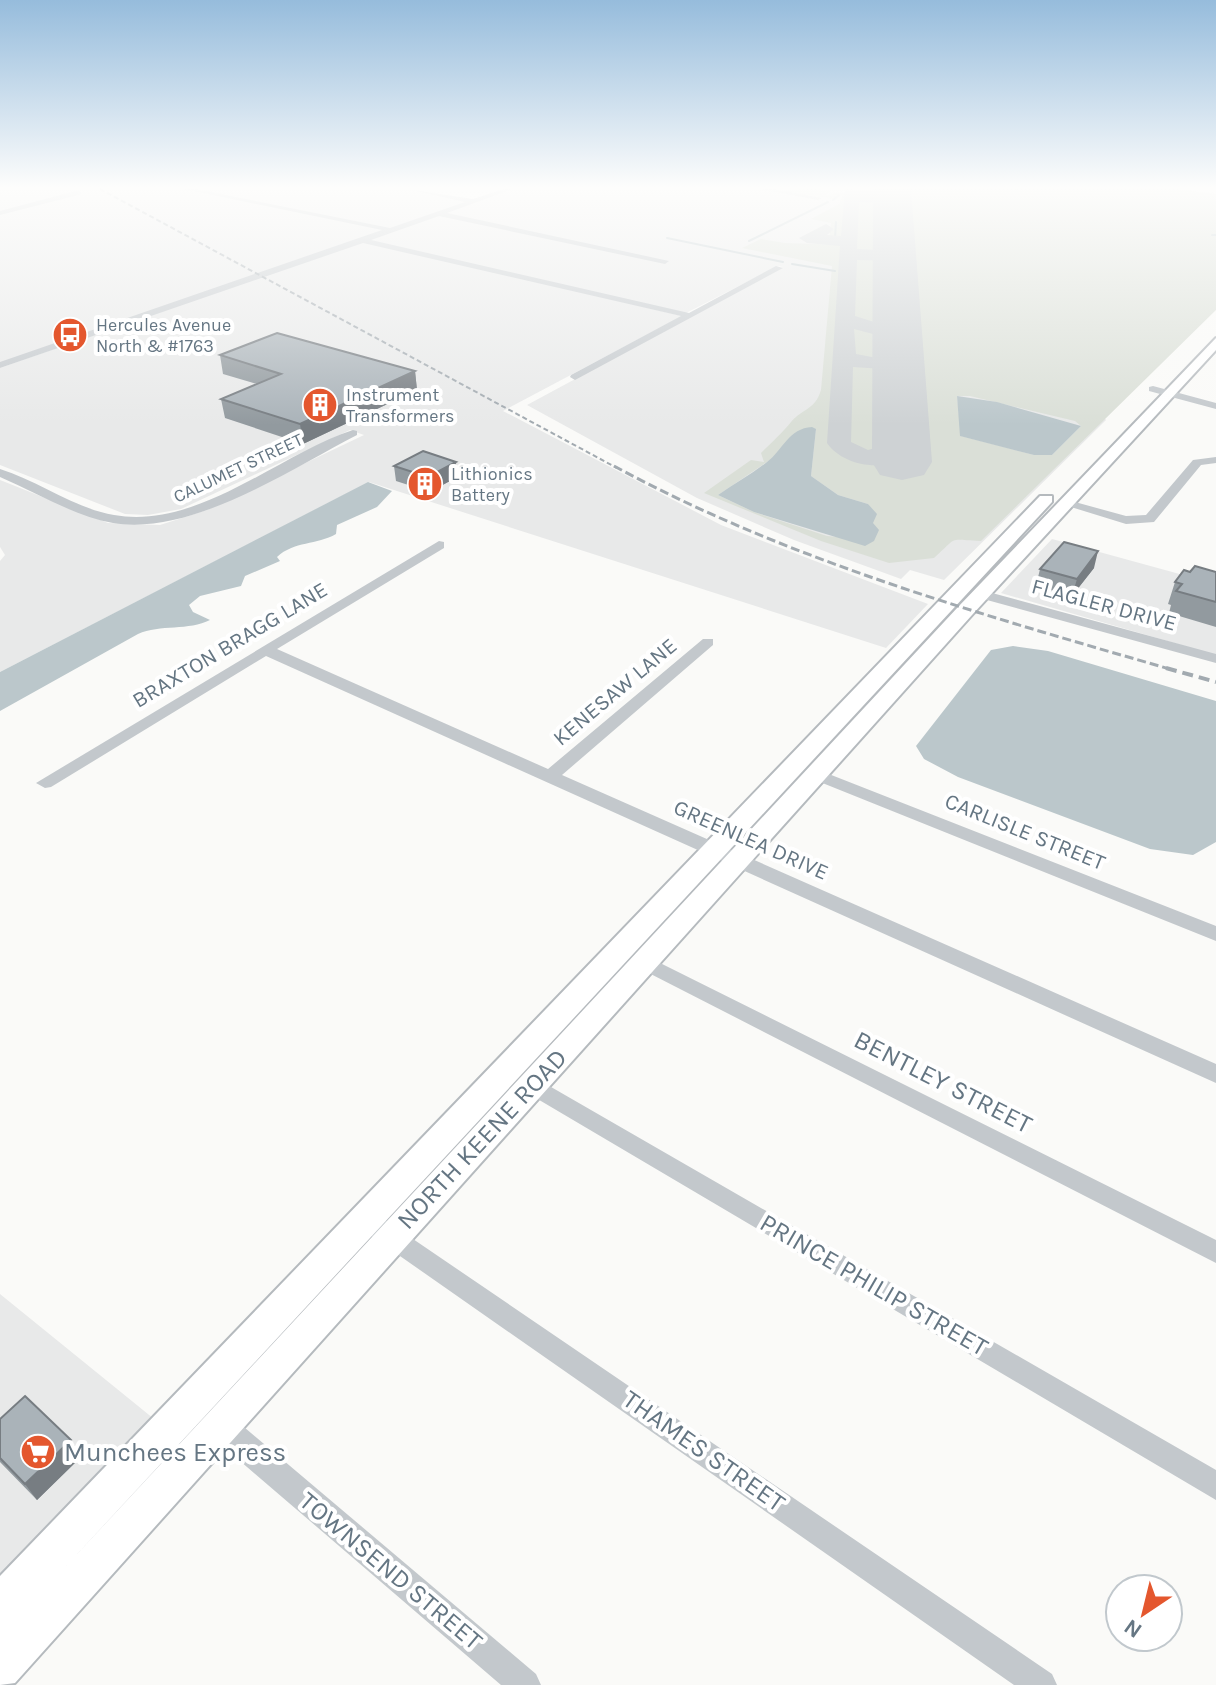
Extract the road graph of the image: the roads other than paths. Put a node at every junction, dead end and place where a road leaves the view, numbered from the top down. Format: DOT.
graph roads {
  1 [pos="281,268"];
  2 [pos="481,268"];
  3 [pos="779,268"];
  4 [pos="687,315"];
  5 [pos="1216,324"];
  6 [pos="1216,342"];
  7 [pos="0,365"];
  8 [pos="575,377"];
  9 [pos="1153,389"];
  10 [pos="1169,392"];
  11 [pos="1216,406"];
  12 [pos="353,433"];
  13 [pos="1210,460"];
  14 [pos="0,473"];
  15 [pos="1064,503"];
  16 [pos="439,545"];
  17 [pos="981,594"];
  18 [pos="708,642"];
  19 [pos="266,650"];
  20 [pos="1216,659"];
  21 [pos="816,774"];
  22 [pos="551,776"];
  23 [pos="45,783"];
  24 [pos="725,855"];
  25 [pos="1216,934"];
  26 [pos="644,962"];
  27 [pos="1216,1074"];
  28 [pos="532,1085"];
  29 [pos="380,1227"];
  30 [pos="1216,1252"];
  31 [pos="278,1310"];
  32 [pos="221,1426"];
  33 [pos="1216,1486"];
  34 [pos="0,1605"];
  35 [pos="6,1649"];
  36 [pos="525,1685"];
  37 [pos="1041,1685"];
  1 -- 7 [label="street"];
  2 -- 4 [label="street"];
  3 -- 4 [label="street"];
  4 -- 8 [label="street"];
  5 -- 9 [label="main road, NORTH KEENE ROAD"];
  6 -- 10 [label="main road, NORTH KEENE ROAD"];
  9 -- 10 [label="street"];
  9 -- 24 [label="main road, NORTH KEENE ROAD"];
  10 -- 11 [label="street"];
  10 -- 15 [label="main road, NORTH KEENE ROAD"];
  12 -- 14 [label="street, CALUMET STREET"];
  13 -- 15 [label="street"];
  15 -- 17 [label="main road, NORTH KEENE ROAD"];
  16 -- 19 [label="street, BRAXTON BRAGG LANE"];
  17 -- 20 [label="street, FLAGLER DRIVE"];
  17 -- 21 [label="main road, NORTH KEENE ROAD"];
  18 -- 22 [label="street, KENESAW LANE"];
  19 -- 22 [label="street, GREENLEA DRIVE"];
  19 -- 23 [label="street, BRAXTON BRAGG LANE"];
  21 -- 24 [label="main road, NORTH KEENE ROAD"];
  21 -- 25 [label="street, CARLISLE STREET"];
  22 -- 24 [label="street, GREENLEA DRIVE"];
  24 -- 26 [label="main road, NORTH KEENE ROAD"];
  24 -- 27 [label="street, GREENLEA DRIVE"];
  24 -- 29 [label="main road, NORTH KEENE ROAD"];
  26 -- 28 [label="main road, NORTH KEENE ROAD"];
  26 -- 30 [label="street, BENTLEY STREET"];
  28 -- 29 [label="main road, NORTH KEENE ROAD"];
  28 -- 33 [label="street, PRINCE PHILIP STREET"];
  29 -- 31 [label="main road, NORTH KEENE ROAD"];
  29 -- 32 [label="main road, NORTH KEENE ROAD"];
  29 -- 37 [label="street, THAMES STREET"];
  31 -- 34 [label="main road, NORTH KEENE ROAD"];
  31 -- 35 [label="main road"];
  32 -- 35 [label="main road, NORTH KEENE ROAD"];
  32 -- 36 [label="street, TOWNSEND STREET"];
}
